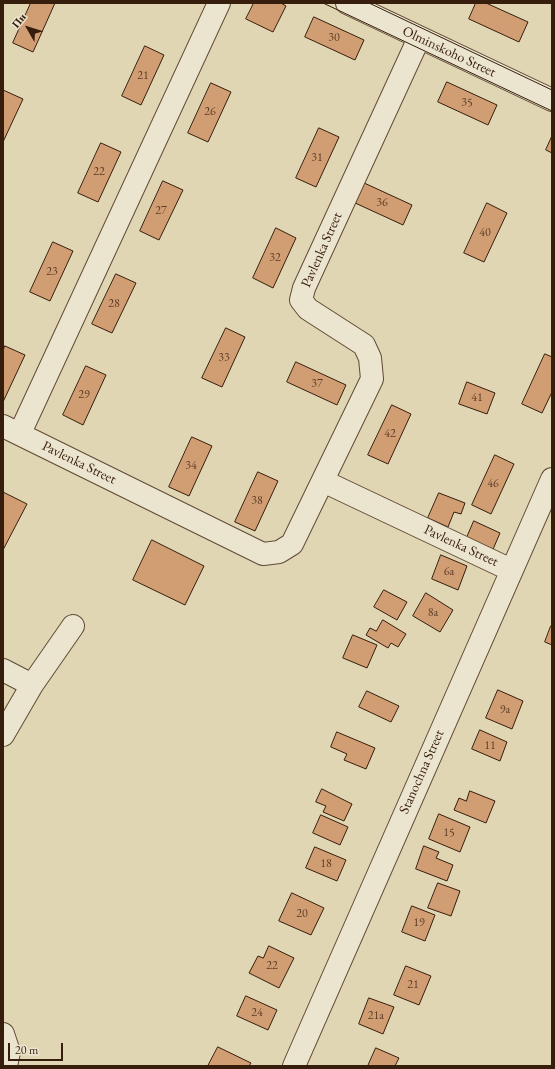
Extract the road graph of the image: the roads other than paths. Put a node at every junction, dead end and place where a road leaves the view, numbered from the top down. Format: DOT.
graph roads {
  1 [pos="218,3"];
  2 [pos="347,3"];
  3 [pos="419,38"];
  4 [pos="552,100"];
  5 [pos="11,430"];
  6 [pos="552,479"];
  7 [pos="323,481"];
  8 [pos="511,570"];
  9 [pos="73,626"];
  10 [pos="3,670"];
  11 [pos="32,685"];
  12 [pos="3,735"];
  13 [pos="3,1034"];
  14 [pos="6,1066"];
  15 [pos="294,1066"];
  1 -- 5 [label="street, Pavlenka Street"];
  2 -- 3 [label="street, Olminskoho Street"];
  3 -- 4 [label="street, Olminskoho Street"];
  3 -- 7 [label="street, Pavlenka Street"];
  5 -- 7 [label="street, Pavlenka Street"];
  6 -- 8 [label="street, Stanochna Street"];
  7 -- 8 [label="street, Pavlenka Street"];
  8 -- 15 [label="street, Stanochna Street"];
  9 -- 11 [label="street"];
  10 -- 11 [label="street"];
  11 -- 12 [label="street"];
  13 -- 14 [label="street"];
}
